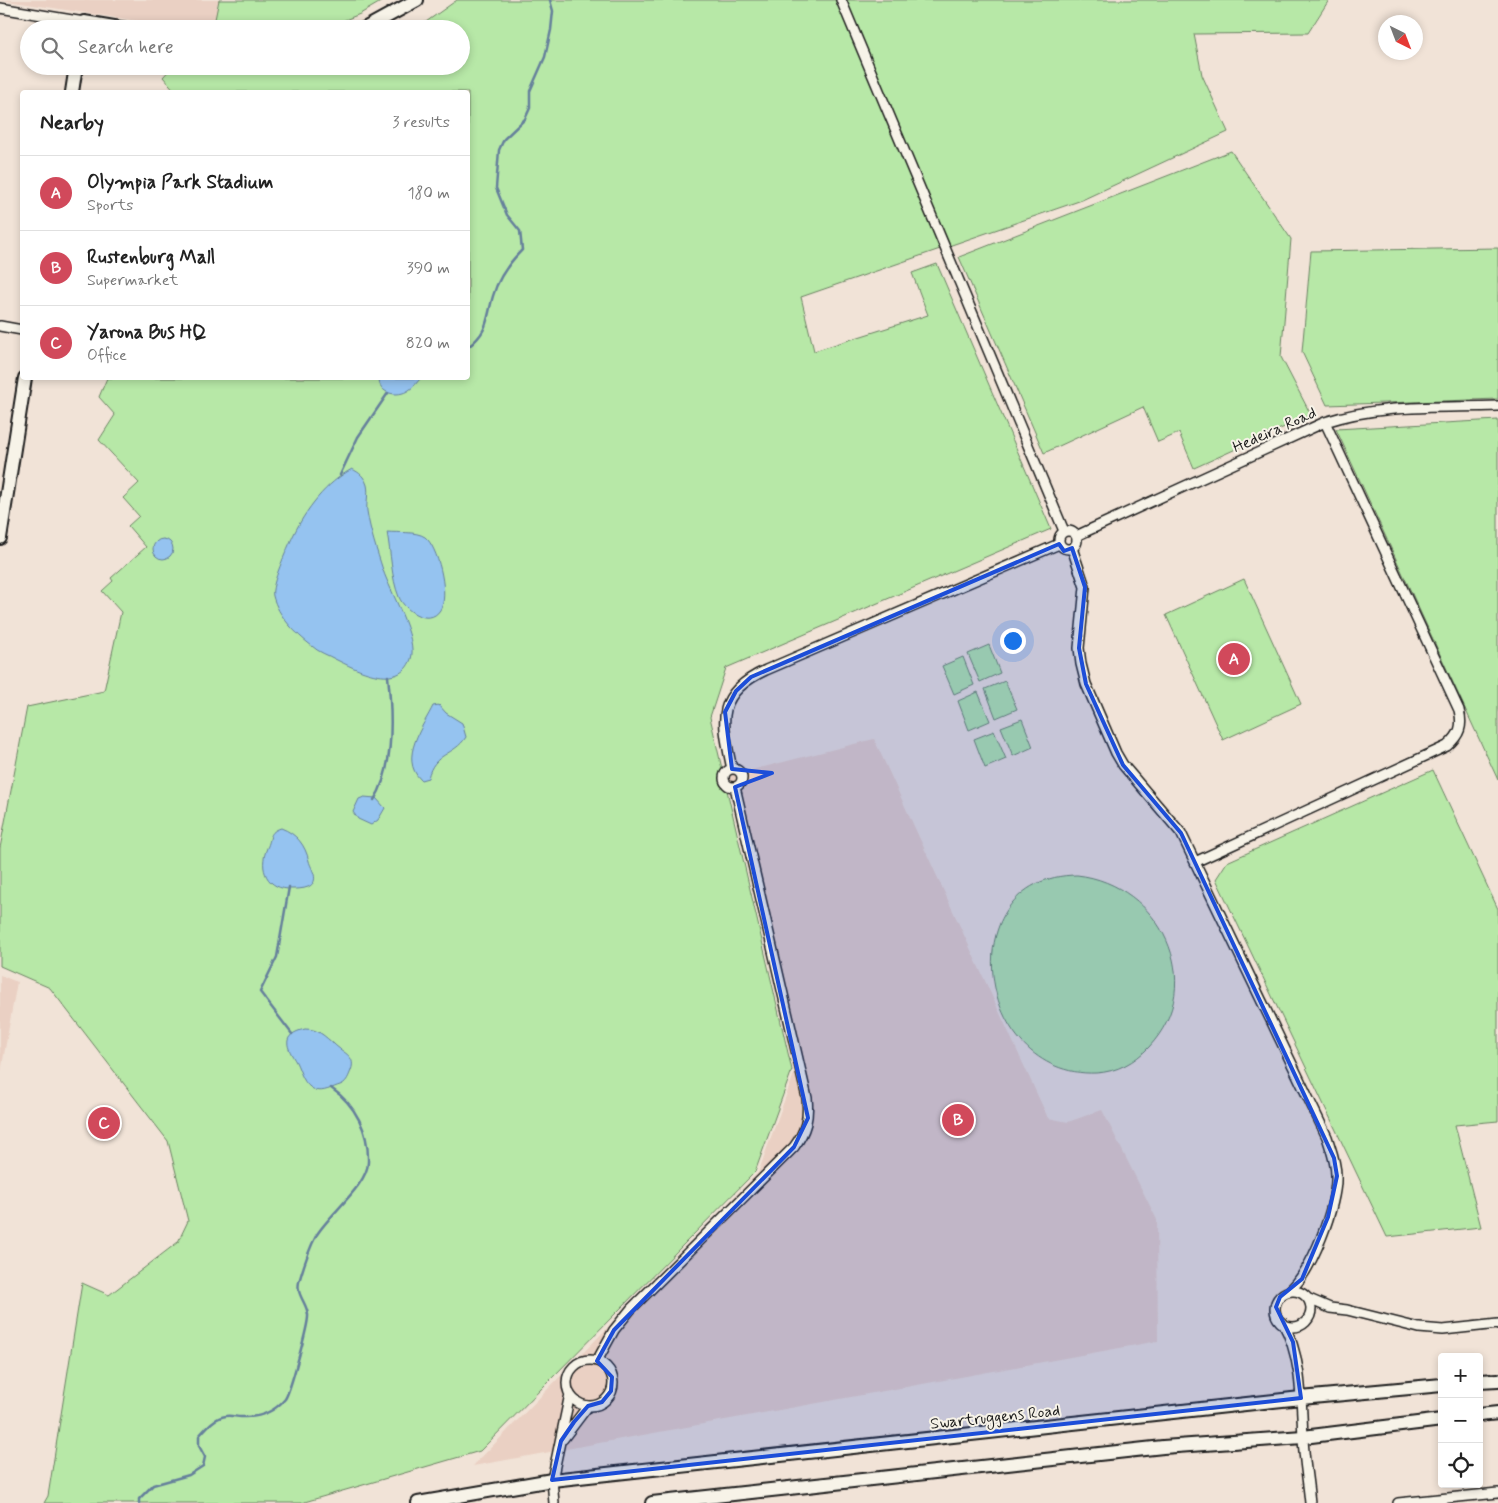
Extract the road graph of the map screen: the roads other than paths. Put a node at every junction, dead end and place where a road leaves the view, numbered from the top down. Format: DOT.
graph roads {
  1 [pos="417,0"];
  2 [pos="841,0"];
  3 [pos="0,8"];
  4 [pos="59,20"];
  5 [pos="380,20"];
  6 [pos="75,75"];
  7 [pos="72,90"];
  8 [pos="0,326"];
  9 [pos="20,330"];
  10 [pos="25,380"];
  11 [pos="1498,406"];
  12 [pos="1325,422"];
  13 [pos="1064,531"];
  14 [pos="1076,536"];
  15 [pos="0,538"];
  16 [pos="1059,544"];
  17 [pos="1072,548"];
  18 [pos="732,768"];
  19 [pos="735,788"];
  20 [pos="1196,862"];
  21 [pos="1307,1270"];
  22 [pos="1289,1291"];
  23 [pos="1308,1298"];
  24 [pos="1330,1308"];
  25 [pos="1308,1318"];
  26 [pos="1283,1323"];
  27 [pos="1498,1324"];
  28 [pos="1299,1325"];
  29 [pos="1293,1342"];
  30 [pos="597,1361"];
  31 [pos="1498,1380"];
  32 [pos="1483,1382"];
  33 [pos="1438,1385"];
  34 [pos="570,1394"];
  35 [pos="1302,1398"];
  36 [pos="588,1406"];
  37 [pos="1498,1413"];
  38 [pos="1483,1415"];
  39 [pos="1438,1421"];
  40 [pos="1303,1438"];
  41 [pos="561,1441"];
  42 [pos="552,1480"];
  43 [pos="1498,1492"];
  44 [pos="1436,1501"];
  45 [pos="418,1503"];
  46 [pos="554,1503"];
  47 [pos="652,1503"];
  48 [pos="1310,1503"];
  49 [pos="1398,1503"];
  1 -- 5 [label="main road"];
  2 -- 13 [label="street"];
  3 -- 4 [label="street"];
  6 -- 7 [label="main road"];
  8 -- 9 [label="street"];
  10 -- 15 [label="main road"];
  11 -- 12 [label="street, Hedeira Road"];
  12 -- 14 [label="street, Hedeira Road"];
  12 -- 20 [label="street"];
  13 -- 14 [label="street"];
  13 -- 16 [label="street"];
  14 -- 17 [label="street"];
  16 -- 17 [label="street"];
  16 -- 18 [label="street"];
  17 -- 20 [label="street"];
  18 -- 19 [label="street"];
  18 -- 19 [label="street"];
  19 -- 30 [label="street"];
  20 -- 21 [label="street"];
  21 -- 22 [label="street"];
  21 -- 23 [label="street"];
  22 -- 23 [label="street"];
  22 -- 26 [label="street"];
  23 -- 24 [label="street"];
  23 -- 25 [label="street"];
  24 -- 25 [label="street"];
  24 -- 27 [label="street"];
  25 -- 28 [label="street"];
  26 -- 28 [label="street"];
  26 -- 29 [label="street"];
  28 -- 29 [label="street"];
  29 -- 35 [label="street"];
  30 -- 34 [label="street"];
  30 -- 36 [label="street"];
  31 -- 32 [label="main road"];
  33 -- 35 [label="main road, Swartruggens Road"];
  34 -- 36 [label="street"];
  34 -- 41 [label="street"];
  35 -- 40 [label="street"];
  35 -- 42 [label="main road, Swartruggens Road"];
  36 -- 41 [label="street"];
  37 -- 38 [label="main road"];
  39 -- 40 [label="main road"];
  40 -- 47 [label="main road"];
  40 -- 48 [label="street"];
  41 -- 42 [label="street"];
  42 -- 45 [label="main road, Swartruggens Road"];
  42 -- 46 [label="street"];
  43 -- 44 [label="street"];
  44 -- 49 [label="street"];
}
